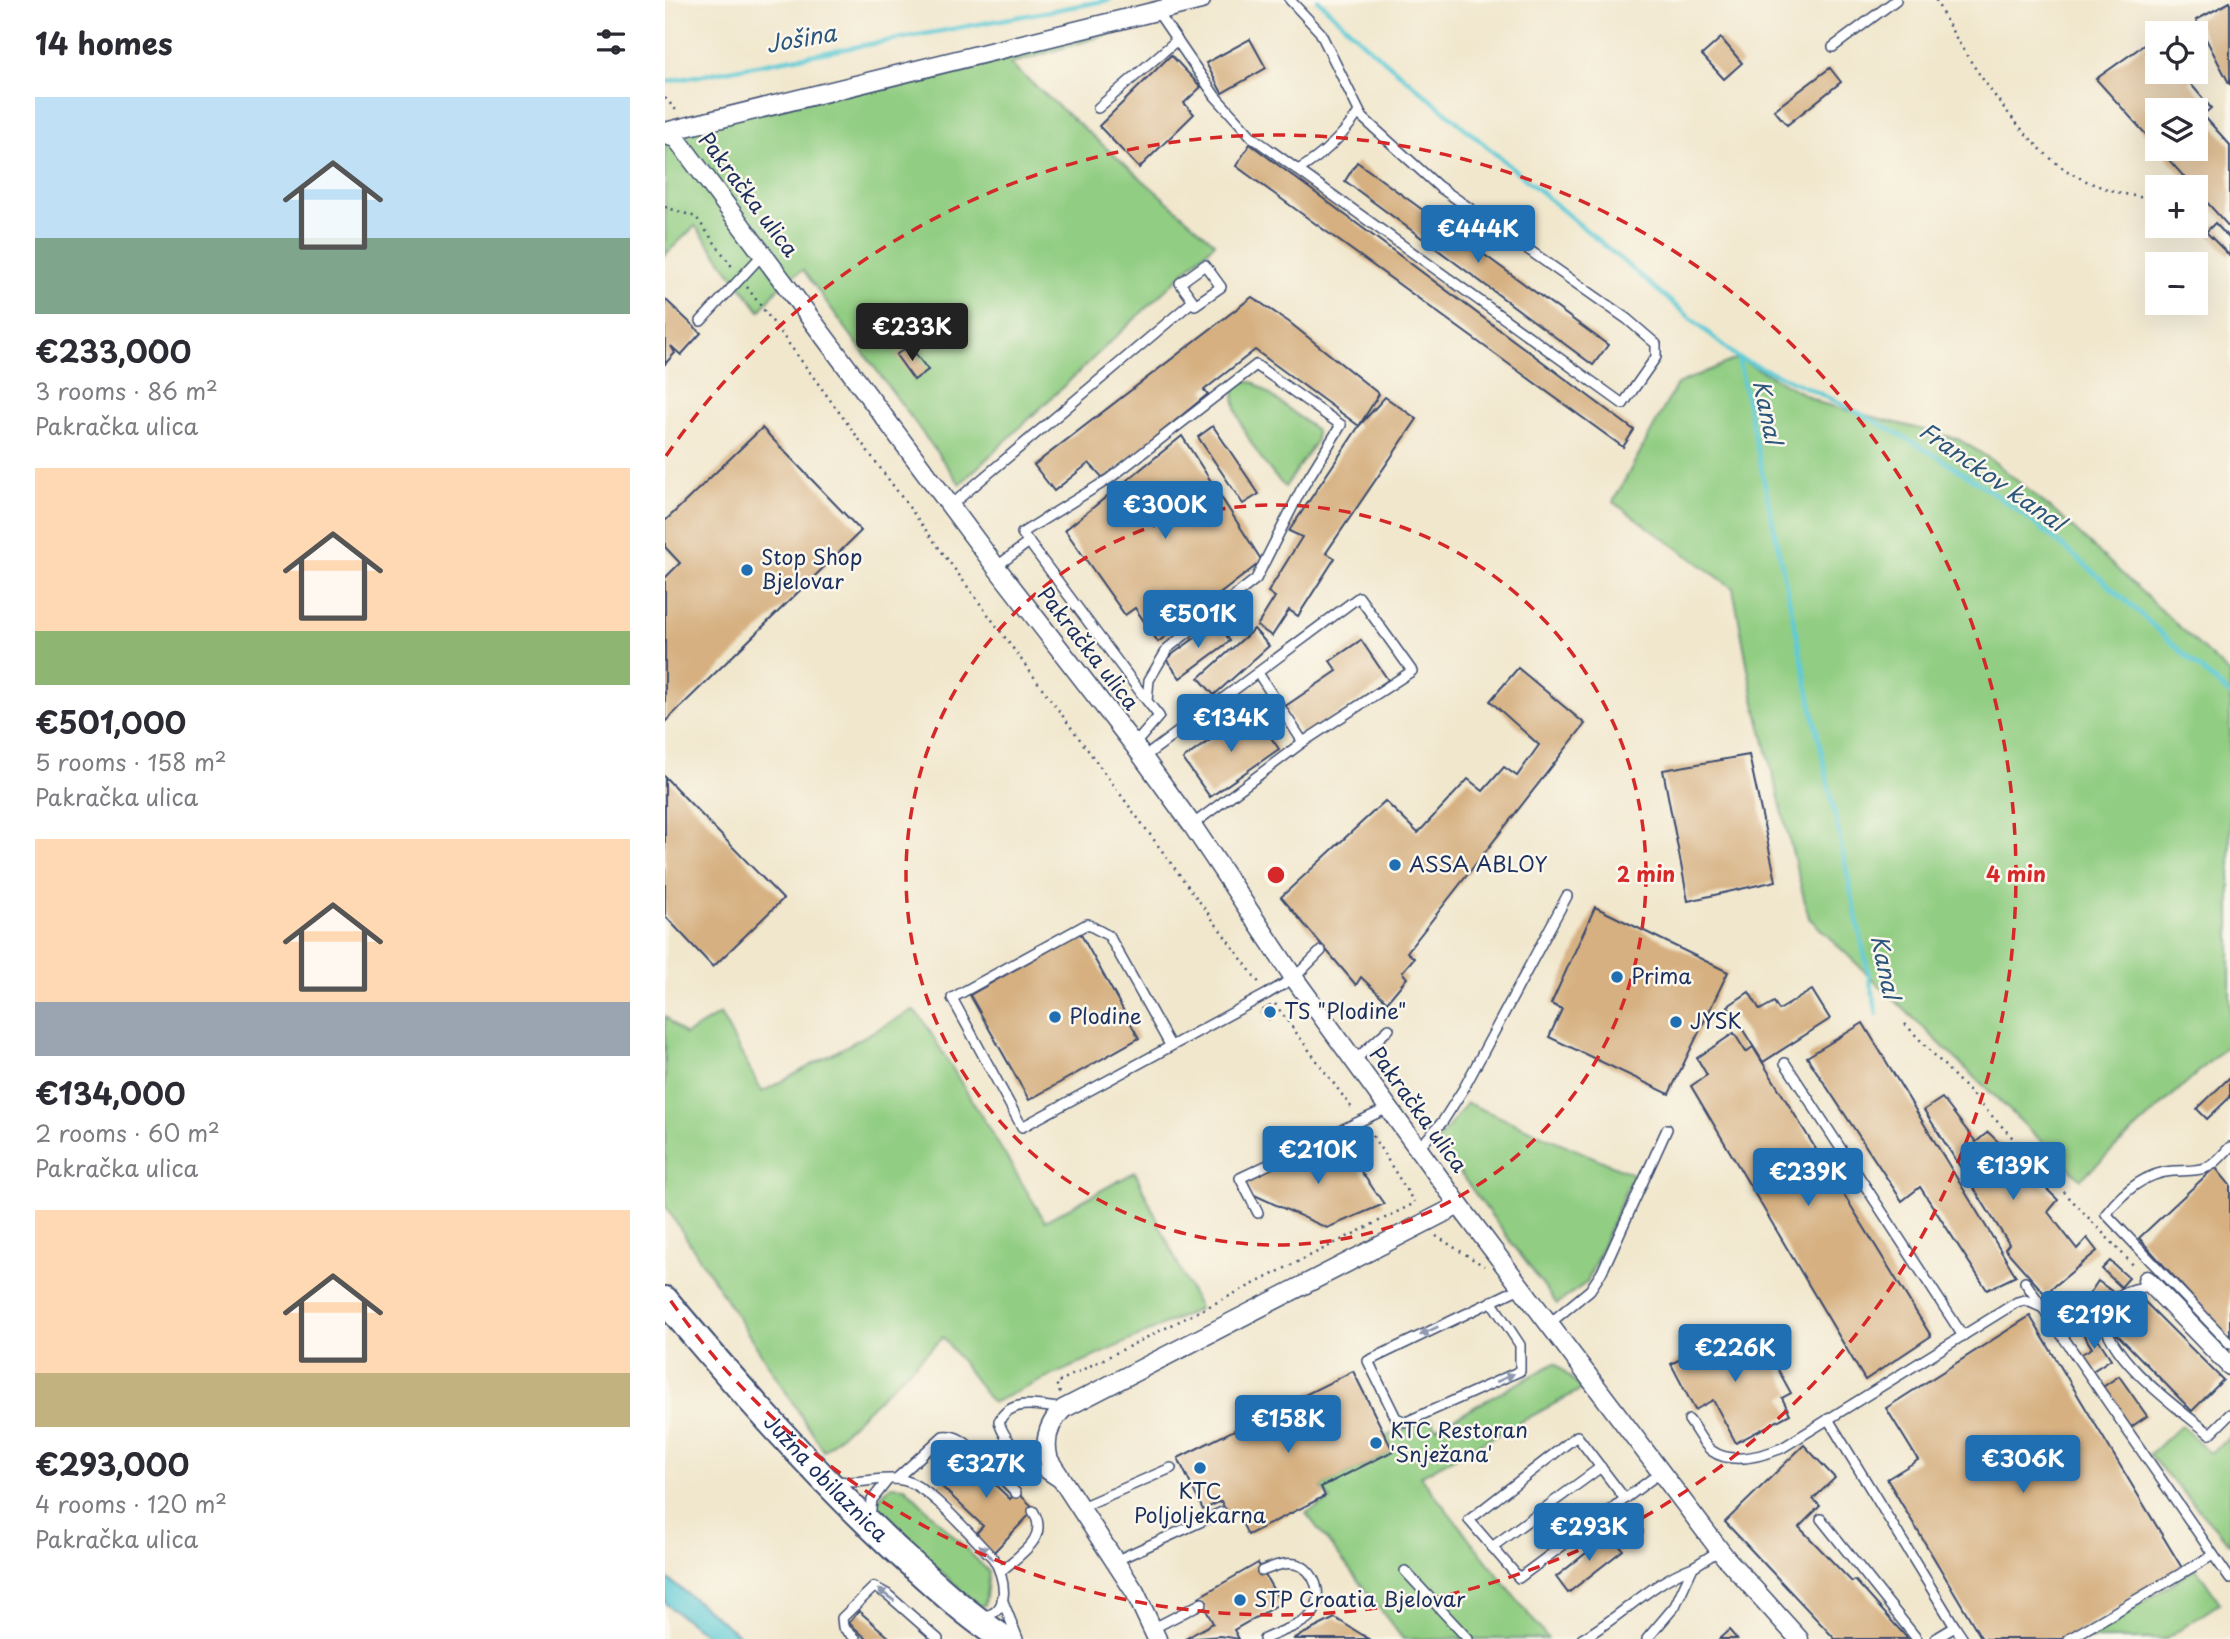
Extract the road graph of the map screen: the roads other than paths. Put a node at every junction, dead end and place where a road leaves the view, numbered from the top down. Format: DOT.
graph roads {
  1 [pos="1201,0"];
  2 [pos="1290,0"];
  3 [pos="1896,0"];
  4 [pos="1164,5"];
  5 [pos="1177,40"];
  6 [pos="1833,47"];
  7 [pos="1098,107"];
  8 [pos="1359,112"];
  9 [pos="665,133"];
  10 [pos="1298,170"];
  11 [pos="763,254"];
  12 [pos="1192,301"];
  13 [pos="702,321"];
  14 [pos="950,506"];
  15 [pos="1029,542"];
  16 [pos="996,567"];
  17 [pos="1258,673"];
  18 [pos="1147,701"];
  19 [pos="1303,742"];
  20 [pos="1139,752"];
  21 [pos="1192,825"];
  22 [pos="1567,896"];
  23 [pos="1321,951"];
  24 [pos="1294,978"];
  25 [pos="1389,1030"];
  26 [pos="1170,1045"];
  27 [pos="1354,1061"];
  28 [pos="1785,1063"];
  29 [pos="1388,1108"];
  30 [pos="1667,1129"];
  31 [pos="2230,1147"];
  32 [pos="1418,1149"];
  33 [pos="1459,1205"];
  34 [pos="1258,1213"];
  35 [pos="2025,1282"];
  36 [pos="2150,1283"];
  37 [pos="1523,1286"];
  38 [pos="665,1300"];
  39 [pos="1491,1301"];
  40 [pos="2043,1308"];
  41 [pos="1550,1323"];
  42 [pos="1963,1336"];
  43 [pos="2230,1343"];
  44 [pos="2230,1366"];
  45 [pos="1063,1404"];
  46 [pos="2230,1414"];
  47 [pos="1828,1419"];
  48 [pos="1689,1420"];
  49 [pos="979,1455"];
  50 [pos="1601,1467"];
  51 [pos="1171,1468"];
  52 [pos="1661,1472"];
  53 [pos="996,1473"];
  54 [pos="821,1475"];
  55 [pos="893,1479"];
  56 [pos="1063,1486"];
  57 [pos="1016,1493"];
  58 [pos="1625,1499"];
  59 [pos="1616,1505"];
  60 [pos="1079,1508"];
  61 [pos="1033,1511"];
  62 [pos="1222,1511"];
  63 [pos="1822,1519"];
  64 [pos="870,1525"];
  65 [pos="1639,1532"];
  66 [pos="1492,1547"];
  67 [pos="1720,1550"];
  68 [pos="2213,1555"];
  69 [pos="1115,1561"];
  70 [pos="1693,1567"];
  71 [pos="1001,1571"];
  72 [pos="1262,1571"];
  73 [pos="1405,1571"];
  74 [pos="2230,1579"];
  75 [pos="1002,1597"];
  76 [pos="1202,1603"];
  77 [pos="972,1614"];
  78 [pos="1955,1627"];
  79 [pos="1156,1634"];
  80 [pos="856,1639"];
  81 [pos="938,1639"];
  82 [pos="1004,1639"];
  83 [pos="1018,1639"];
  84 [pos="1264,1639"];
  85 [pos="1468,1639"];
  86 [pos="1582,1639"];
  87 [pos="1647,1639"];
  88 [pos="1799,1639"];
  89 [pos="1917,1639"];
  90 [pos="1935,1639"];
  91 [pos="1963,1639"];
  92 [pos="2069,1639"];
  1 -- 4 [label="street"];
  2 -- 8 [label="lane"];
  3 -- 6 [label="lane"];
  4 -- 5 [label="lane"];
  4 -- 9 [label="street"];
  5 -- 7 [label="lane"];
  5 -- 10 [label="lane"];
  8 -- 10 [label="lane"];
  8 -- 10 [label="lane"];
  9 -- 11 [label="street, Pakračka ulica"];
  11 -- 13 [label="lane"];
  11 -- 14 [label="street, Pakračka ulica"];
  12 -- 12 [label="lane"];
  12 -- 14 [label="lane"];
  14 -- 16 [label="street, Pakračka ulica"];
  15 -- 16 [label="lane"];
  15 -- 18 [label="lane"];
  15 -- 18 [label="lane"];
  16 -- 20 [label="street, Pakračka ulica"];
  17 -- 19 [label="lane"];
  17 -- 19 [label="lane"];
  17 -- 20 [label="lane"];
  18 -- 20 [label="lane"];
  19 -- 21 [label="lane"];
  20 -- 21 [label="street, Pakračka ulica"];
  21 -- 24 [label="street, Pakračka ulica"];
  22 -- 32 [label="lane"];
  23 -- 24 [label="lane"];
  24 -- 26 [label="lane"];
  24 -- 27 [label="street, Pakračka ulica"];
  25 -- 27 [label="lane"];
  26 -- 26 [label="lane"];
  27 -- 29 [label="street, Pakračka ulica"];
  28 -- 42 [label="lane"];
  29 -- 32 [label="street, Pakračka ulica"];
  29 -- 34 [label="lane"];
  30 -- 41 [label="lane"];
  31 -- 43 [label="lane"];
  32 -- 33 [label="street, Pakračka ulica"];
  33 -- 37 [label="street, Pakračka ulica"];
  33 -- 45 [label="street, Pakračka ulica"];
  35 -- 40 [label="lane"];
  36 -- 44 [label="street"];
  36 -- 46 [label="lane"];
  37 -- 39 [label="lane"];
  37 -- 41 [label="street, Pakračka ulica"];
  38 -- 54 [label="main road, Južna obilaznica"];
  39 -- 39 [label="lane, one-way"];
  40 -- 42 [label="lane"];
  40 -- 68 [label="lane"];
  41 -- 52 [label="street, Pakračka ulica"];
  42 -- 47 [label="lane"];
  45 -- 56 [label="street"];
  45 -- 56 [label="lane"];
  47 -- 48 [label="lane"];
  47 -- 78 [label="lane"];
  49 -- 55 [label="lane"];
  50 -- 58 [label="lane"];
  50 -- 66 [label="lane"];
  50 -- 66 [label="lane"];
  51 -- 60 [label="lane"];
  52 -- 58 [label="lane"];
  52 -- 67 [label="street, Pakračka ulica"];
  53 -- 57 [label="lane"];
  54 -- 55 [label="lane"];
  54 -- 64 [label="main road, Južna obilaznica"];
  55 -- 64 [label="lane"];
  71 -- 55 [label="lane, one-way"];
  56 -- 60 [label="street"];
  58 -- 59 [label="lane"];
  59 -- 65 [label="lane"];
  59 -- 66 [label="lane"];
  60 -- 69 [label="street"];
  61 -- 71 [label="lane"];
  62 -- 69 [label="lane"];
  63 -- 89 [label="lane"];
  64 -- 77 [label="main road, Južna obilaznica"];
  67 -- 70 [label="lane"];
  67 -- 88 [label="street, Pakračka ulica"];
  68 -- 74 [label="lane"];
  68 -- 92 [label="lane"];
  69 -- 79 [label="street"];
  70 -- 86 [label="lane"];
  70 -- 87 [label="lane"];
  71 -- 75 [label="lane"];
  72 -- 84 [label="lane"];
  73 -- 85 [label="lane"];
  75 -- 77 [label="lane"];
  75 -- 83 [label="lane"];
  76 -- 79 [label="lane"];
  77 -- 82 [label="main road, Južna obilaznica"];
  78 -- 90 [label="lane"];
  78 -- 91 [label="lane"];
  81 -- 80 [label="lane, one-way"];
}
